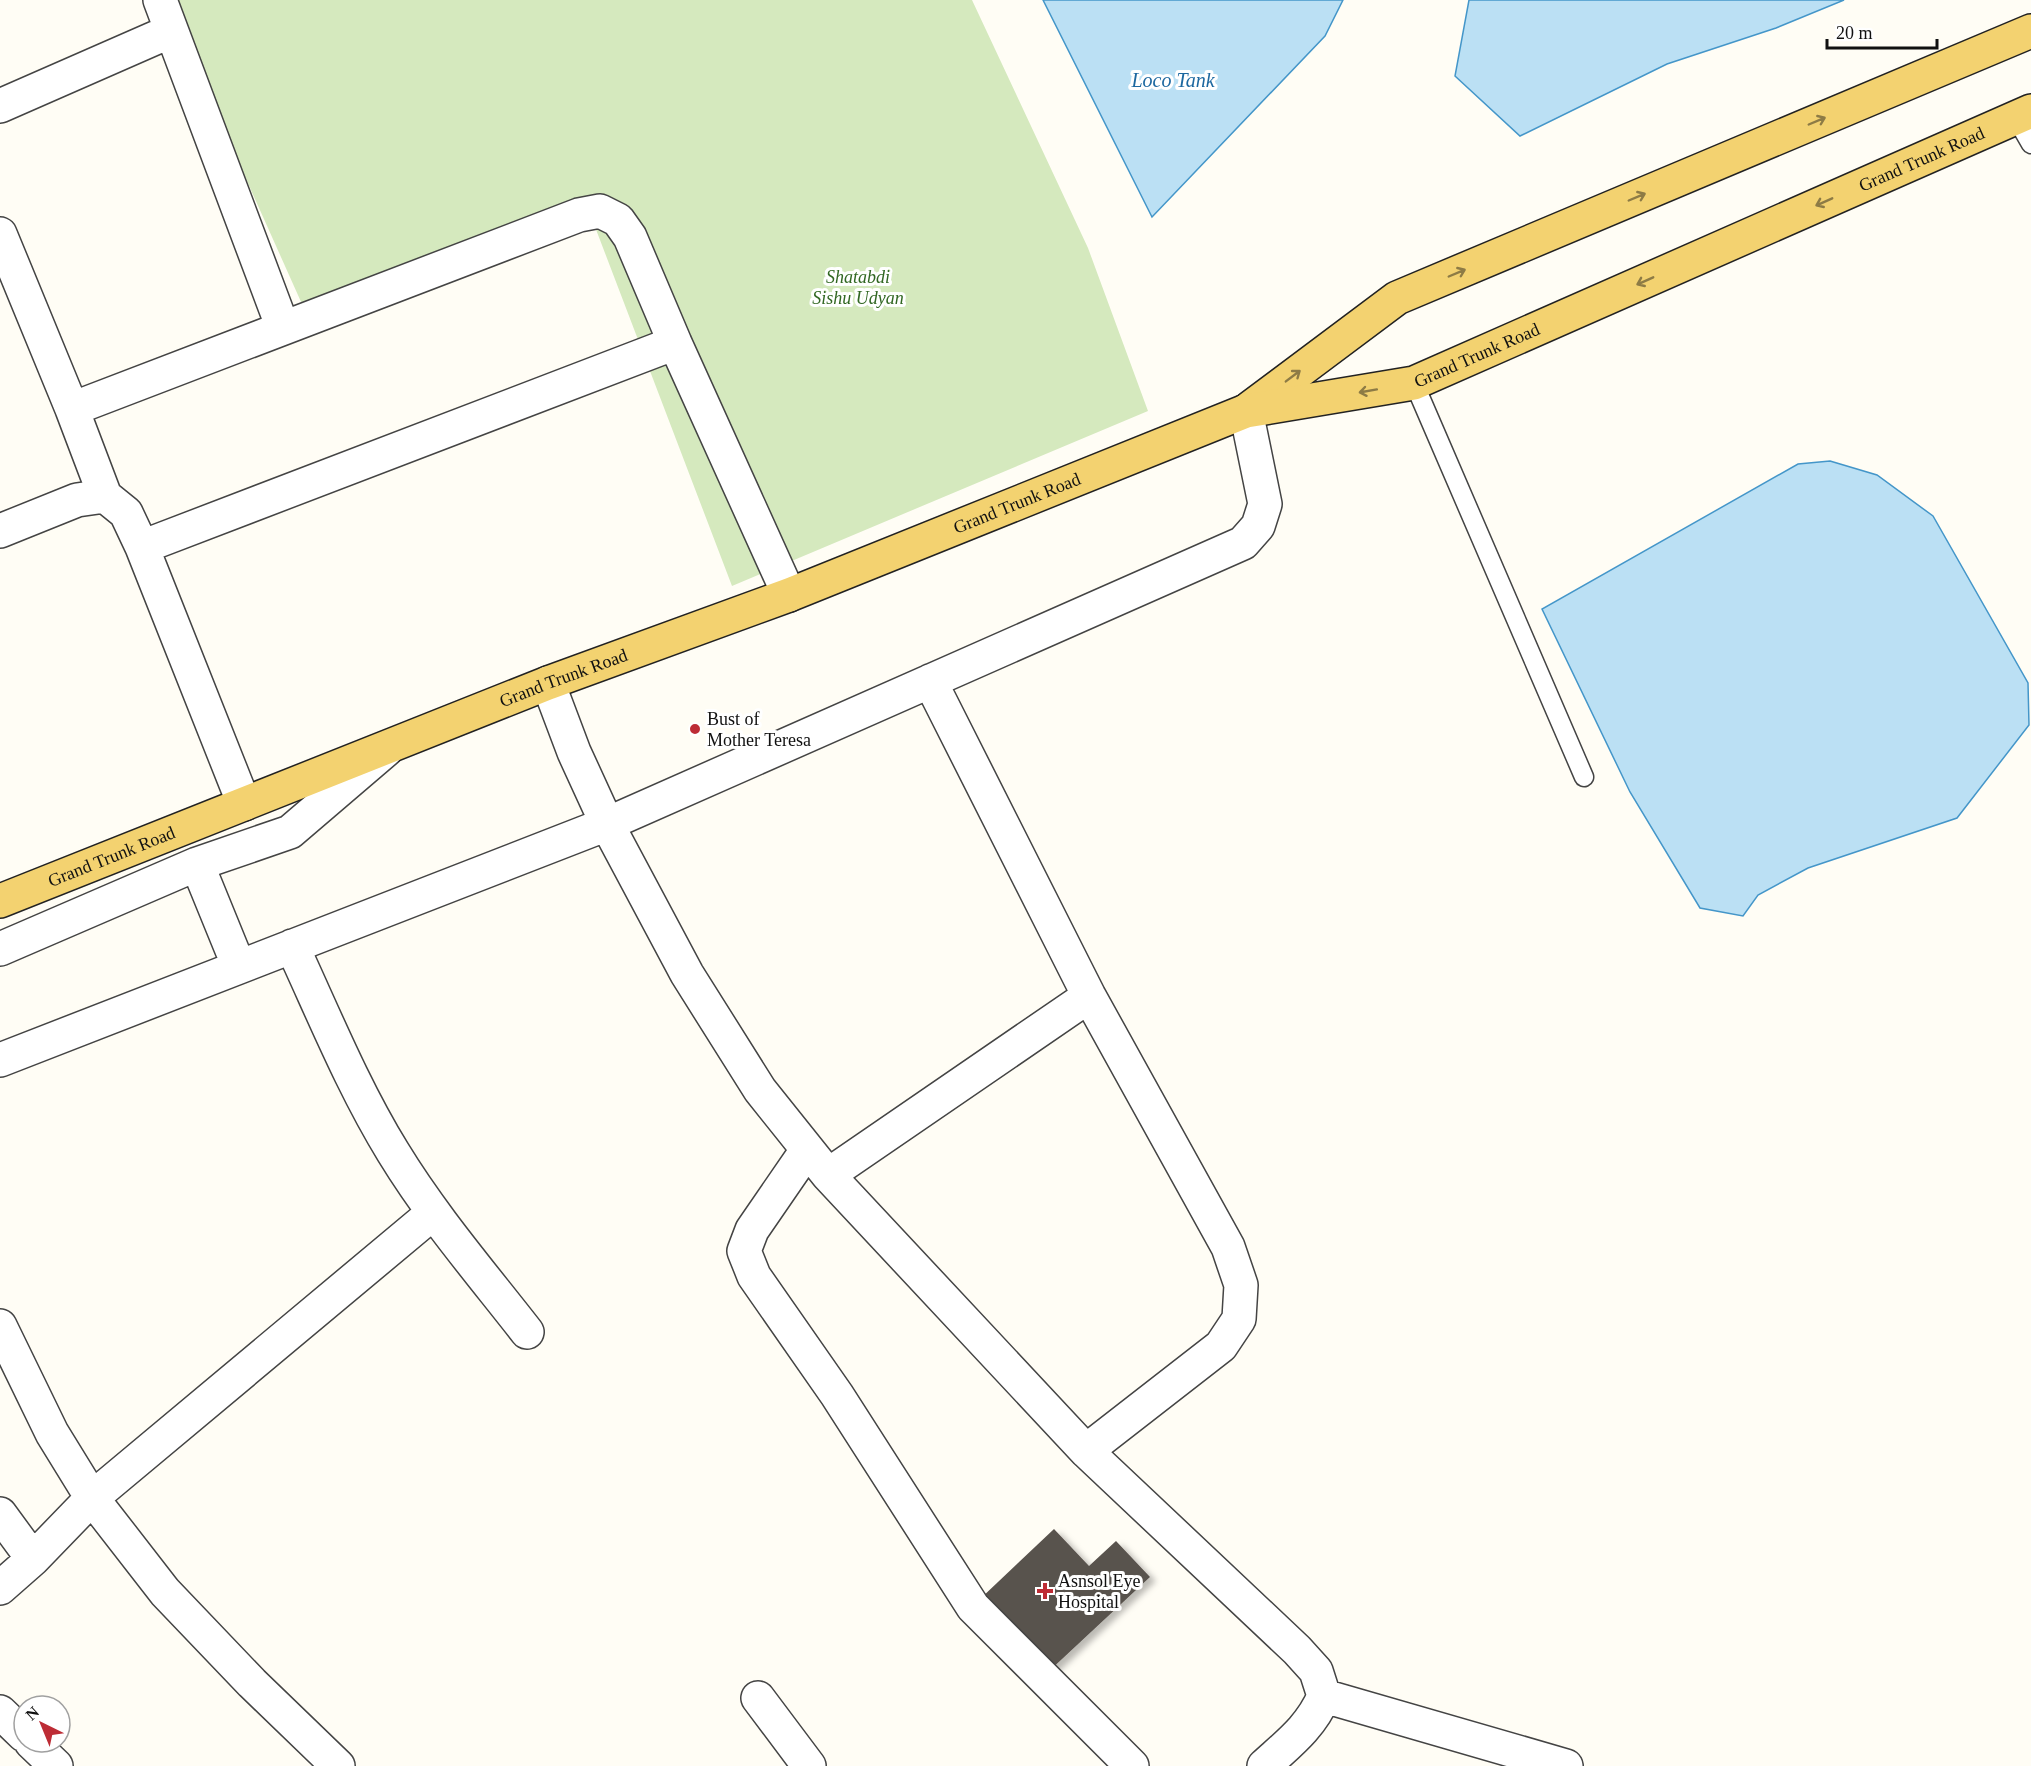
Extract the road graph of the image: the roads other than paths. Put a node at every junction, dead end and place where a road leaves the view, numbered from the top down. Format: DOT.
graph roads {
  1 [pos="160,0"];
  2 [pos="171,31"];
  3 [pos="2031,31"];
  4 [pos="0,106"];
  5 [pos="2026,124"];
  6 [pos="0,234"];
  7 [pos="283,328"];
  8 [pos="675,343"];
  9 [pos="1414,383"];
  10 [pos="72,409"];
  11 [pos="1246,411"];
  12 [pos="105,495"];
  13 [pos="0,531"];
  14 [pos="142,547"];
  15 [pos="789,595"];
  16 [pos="930,681"];
  17 [pos="548,683"];
  18 [pos="393,744"];
  19 [pos="1584,777"];
  20 [pos="244,804"];
  21 [pos="607,824"];
  22 [pos="197,864"];
  23 [pos="0,901"];
  24 [pos="292,946"];
  25 [pos="0,949"];
  26 [pos="239,967"];
  27 [pos="1089,996"];
  28 [pos="0,1060"];
  29 [pos="807,1150"];
  30 [pos="828,1175"];
  31 [pos="433,1213"];
  32 [pos="0,1326"];
  33 [pos="527,1332"];
  34 [pos="1086,1451"];
  35 [pos="92,1498"];
  36 [pos="0,1514"];
  37 [pos="33,1559"];
  38 [pos="0,1588"];
  39 [pos="1324,1696"];
  40 [pos="758,1698"];
  41 [pos="0,1712"];
  42 [pos="12,1724"];
  43 [pos="44,1754"];
  44 [pos="1548,1763"];
  45 [pos="56,1766"];
  46 [pos="338,1766"];
  47 [pos="809,1766"];
  48 [pos="1132,1766"];
  49 [pos="1264,1766"];
  1 -- 2 [label="street"];
  2 -- 4 [label="street"];
  2 -- 7 [label="street"];
  11 -- 3 [label="main road, one-way"];
  5 -- 9 [label="main road, Grand Trunk Road, one-way"];
  6 -- 10 [label="street"];
  7 -- 8 [label="street"];
  7 -- 10 [label="street"];
  8 -- 14 [label="street"];
  8 -- 15 [label="street"];
  9 -- 11 [label="main road, Grand Trunk Road, one-way"];
  9 -- 19 [label="lane"];
  10 -- 12 [label="street"];
  11 -- 15 [label="main road, Grand Trunk Road"];
  11 -- 16 [label="street"];
  12 -- 13 [label="street"];
  12 -- 14 [label="street"];
  14 -- 20 [label="street"];
  15 -- 17 [label="main road, Grand Trunk Road"];
  16 -- 21 [label="street"];
  16 -- 27 [label="street"];
  17 -- 18 [label="main road, Grand Trunk Road"];
  17 -- 21 [label="street"];
  18 -- 20 [label="main road, Grand Trunk Road"];
  18 -- 22 [label="street"];
  20 -- 23 [label="main road, Grand Trunk Road"];
  21 -- 24 [label="street"];
  21 -- 29 [label="street"];
  22 -- 25 [label="street"];
  22 -- 26 [label="street"];
  24 -- 26 [label="street"];
  24 -- 31 [label="street"];
  26 -- 28 [label="street"];
  27 -- 30 [label="street"];
  27 -- 34 [label="street"];
  29 -- 30 [label="street"];
  29 -- 48 [label="street"];
  30 -- 34 [label="street"];
  31 -- 33 [label="street"];
  31 -- 35 [label="street"];
  32 -- 35 [label="street"];
  34 -- 39 [label="street"];
  35 -- 37 [label="street"];
  35 -- 46 [label="street"];
  36 -- 37 [label="street"];
  37 -- 38 [label="street"];
  39 -- 44 [label="street"];
  39 -- 49 [label="street"];
  40 -- 47 [label="street"];
  41 -- 42 [label="street"];
  43 -- 45 [label="street"];
}
